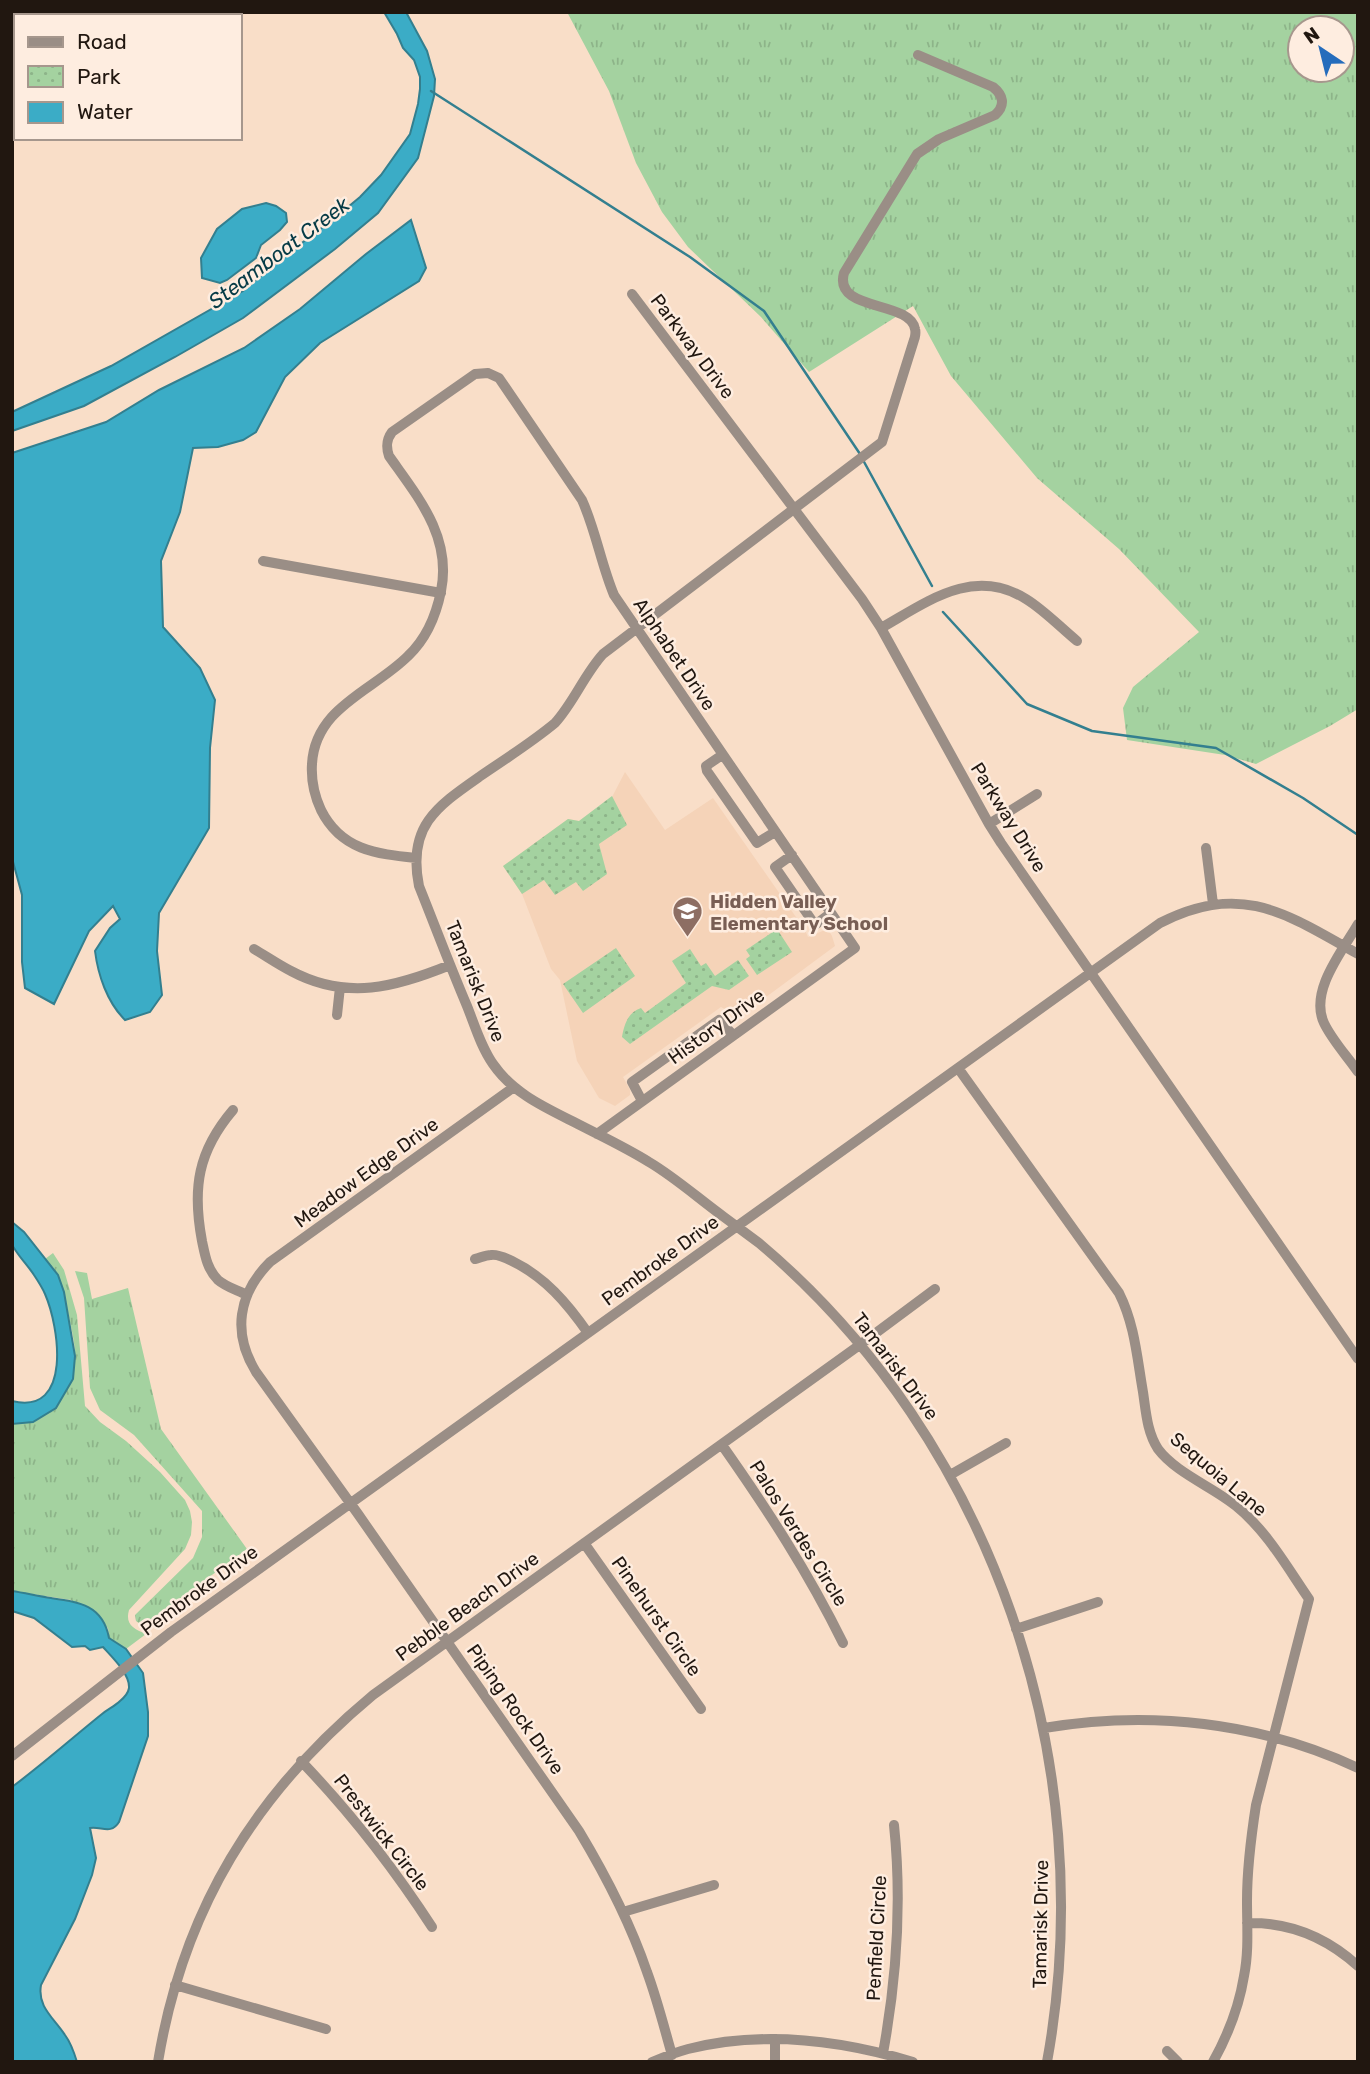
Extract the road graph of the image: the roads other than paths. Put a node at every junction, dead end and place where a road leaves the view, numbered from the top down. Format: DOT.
graph roads {
  1 [pos="918,55"];
  2 [pos="632,294"];
  3 [pos="794,509"];
  4 [pos="263,561"];
  5 [pos="441,593"];
  6 [pos="635,628"];
  7 [pos="881,628"];
  8 [pos="1076,641"];
  9 [pos="722,755"];
  10 [pos="1037,794"];
  11 [pos="989,824"];
  12 [pos="775,832"];
  13 [pos="1206,848"];
  14 [pos="792,855"];
  15 [pos="416,858"];
  16 [pos="1213,904"];
  17 [pos="831,913"];
  18 [pos="1358,923"];
  19 [pos="1345,947"];
  20 [pos="254,948"];
  21 [pos="855,948"];
  22 [pos="1358,954"];
  23 [pos="450,965"];
  24 [pos="1091,972"];
  25 [pos="340,987"];
  26 [pos="337,1015"];
  27 [pos="733,1035"];
  28 [pos="958,1068"];
  29 [pos="1358,1072"];
  30 [pos="514,1087"];
  31 [pos="642,1101"];
  32 [pos="233,1110"];
  33 [pos="597,1133"];
  34 [pos="737,1226"];
  35 [pos="474,1259"];
  36 [pos="935,1290"];
  37 [pos="247,1295"];
  38 [pos="588,1333"];
  39 [pos="861,1344"];
  40 [pos="1358,1359"];
  41 [pos="1006,1443"];
  42 [pos="722,1444"];
  43 [pos="950,1475"];
  44 [pos="351,1503"];
  45 [pos="584,1543"];
  46 [pos="1098,1602"];
  47 [pos="1016,1629"];
  48 [pos="447,1641"];
  49 [pos="843,1643"];
  50 [pos="701,1709"];
  51 [pos="1044,1728"];
  52 [pos="1274,1737"];
  53 [pos="12,1756"];
  54 [pos="301,1761"];
  55 [pos="1358,1768"];
  56 [pos="894,1825"];
  57 [pos="714,1885"];
  58 [pos="623,1912"];
  59 [pos="1247,1923"];
  60 [pos="432,1927"];
  61 [pos="1358,1966"];
  62 [pos="175,1985"];
  63 [pos="326,2029"];
  64 [pos="775,2039"];
  65 [pos="1167,2052"];
  66 [pos="883,2053"];
  67 [pos="672,2054"];
  68 [pos="158,2062"];
  69 [pos="652,2062"];
  70 [pos="775,2062"];
  71 [pos="913,2062"];
  72 [pos="1047,2062"];
  73 [pos="1178,2062"];
  74 [pos="1213,2062"];
  1 -- 3 [label="street"];
  2 -- 3 [label="street, Parkway Drive"];
  3 -- 6 [label="street"];
  3 -- 7 [label="street, Parkway Drive"];
  4 -- 5 [label="street"];
  5 -- 6 [label="street, Alphabet Drive"];
  5 -- 15 [label="street"];
  6 -- 9 [label="street, Alphabet Drive"];
  6 -- 15 [label="street"];
  7 -- 8 [label="street"];
  7 -- 11 [label="street, Parkway Drive"];
  9 -- 12 [label="street, Alphabet Drive"];
  9 -- 12 [label="street"];
  10 -- 11 [label="street"];
  11 -- 24 [label="street, Parkway Drive"];
  12 -- 14 [label="street, Alphabet Drive"];
  13 -- 16 [label="street"];
  14 -- 17 [label="street, Alphabet Drive"];
  14 -- 17 [label="street"];
  15 -- 23 [label="street, Tamarisk Drive"];
  16 -- 19 [label="street, Pembroke Drive"];
  16 -- 24 [label="street, Pembroke Drive"];
  17 -- 21 [label="street, Alphabet Drive"];
  18 -- 19 [label="street"];
  19 -- 22 [label="street, Pembroke Drive"];
  19 -- 29 [label="street"];
  20 -- 25 [label="street"];
  21 -- 27 [label="street, History Drive"];
  23 -- 25 [label="street"];
  23 -- 30 [label="street, Tamarisk Drive"];
  24 -- 28 [label="street, Pembroke Drive"];
  24 -- 40 [label="street, Parkway Drive"];
  25 -- 26 [label="street"];
  27 -- 31 [label="street, History Drive"];
  27 -- 31 [label="street"];
  28 -- 34 [label="street, Pembroke Drive"];
  28 -- 52 [label="street, Sequoia Lane"];
  30 -- 33 [label="street, Tamarisk Drive"];
  30 -- 37 [label="street, Meadow Edge Drive"];
  31 -- 33 [label="street, History Drive"];
  32 -- 37 [label="street"];
  33 -- 34 [label="street, Tamarisk Drive"];
  34 -- 38 [label="street, Pembroke Drive"];
  34 -- 39 [label="street, Tamarisk Drive"];
  35 -- 38 [label="street"];
  36 -- 39 [label="street, Pebble Beach Drive"];
  37 -- 44 [label="street, Piping Rock Drive"];
  38 -- 44 [label="street, Pembroke Drive"];
  39 -- 42 [label="street, Pebble Beach Drive"];
  39 -- 43 [label="street, Tamarisk Drive"];
  41 -- 43 [label="street"];
  42 -- 45 [label="street, Pebble Beach Drive"];
  42 -- 49 [label="street, Palos Verdes Circle"];
  43 -- 47 [label="street, Tamarisk Drive"];
  44 -- 48 [label="street, Piping Rock Drive"];
  44 -- 53 [label="street, Pembroke Drive"];
  45 -- 48 [label="street, Pebble Beach Drive"];
  45 -- 50 [label="street, Pinehurst Circle"];
  46 -- 47 [label="street"];
  47 -- 51 [label="street, Tamarisk Drive"];
  48 -- 54 [label="street, Pebble Beach Drive"];
  48 -- 58 [label="street, Piping Rock Drive"];
  51 -- 52 [label="street"];
  51 -- 72 [label="street, Tamarisk Drive"];
  52 -- 55 [label="street"];
  52 -- 59 [label="street, Sequoia Lane"];
  54 -- 60 [label="street, Prestwick Circle"];
  54 -- 62 [label="street, Pebble Beach Drive"];
  56 -- 66 [label="street, Penfield Circle"];
  57 -- 58 [label="street"];
  58 -- 67 [label="street, Piping Rock Drive"];
  59 -- 61 [label="street"];
  59 -- 74 [label="street, Sequoia Lane"];
  62 -- 63 [label="street"];
  62 -- 68 [label="street, Pebble Beach Drive"];
  64 -- 66 [label="street"];
  64 -- 67 [label="street"];
  64 -- 70 [label="street"];
  65 -- 73 [label="street"];
  66 -- 71 [label="street"];
  67 -- 69 [label="street"];
}
